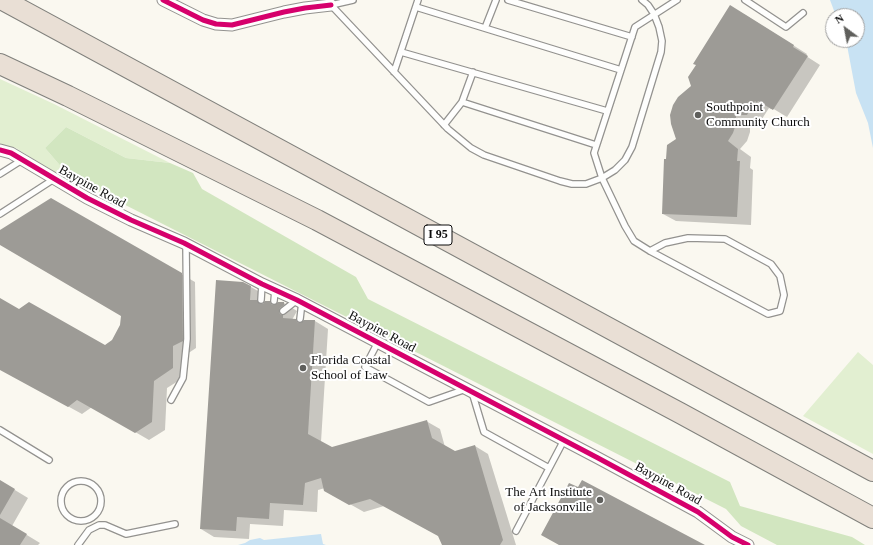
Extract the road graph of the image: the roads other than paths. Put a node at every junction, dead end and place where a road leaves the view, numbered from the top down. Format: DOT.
graph roads {
  1 [pos="3,0"];
  2 [pos="353,0"];
  3 [pos="418,0"];
  4 [pos="496,0"];
  5 [pos="508,0"];
  6 [pos="642,0"];
  7 [pos="675,0"];
  8 [pos="745,0"];
  9 [pos="165,1"];
  10 [pos="332,2"];
  11 [pos="416,7"];
  12 [pos="803,13"];
  13 [pos="654,14"];
  14 [pos="485,28"];
  15 [pos="632,37"];
  16 [pos="401,52"];
  17 [pos="0,64"];
  18 [pos="621,70"];
  19 [pos="394,72"];
  20 [pos="473,72"];
  21 [pos="462,102"];
  22 [pos="607,111"];
  23 [pos="444,125"];
  24 [pos="596,145"];
  25 [pos="0,150"];
  26 [pos="22,160"];
  27 [pos="0,174"];
  28 [pos="602,178"];
  29 [pos="54,179"];
  30 [pos="0,214"];
  31 [pos="186,244"];
  32 [pos="650,251"];
  33 [pos="262,284"];
  34 [pos="261,300"];
  35 [pos="299,301"];
  36 [pos="283,311"];
  37 [pos="300,319"];
  38 [pos="378,342"];
  39 [pos="469,390"];
  40 [pos="171,400"];
  41 [pos="0,430"];
  42 [pos="564,440"];
  43 [pos="49,460"];
  44 [pos="550,468"];
  45 [pos="873,471"];
  46 [pos="91,518"];
  47 [pos="873,518"];
  48 [pos="175,524"];
  49 [pos="95,526"];
  50 [pos="516,531"];
  51 [pos="78,545"];
  52 [pos="748,545"];
  1 -- 45 [label="highway, I 95"];
  2 -- 10 [label="lane"];
  3 -- 11 [label="lane"];
  4 -- 14 [label="lane"];
  5 -- 15 [label="lane"];
  6 -- 13 [label="lane"];
  7 -- 13 [label="lane"];
  8 -- 12 [label="lane"];
  9 -- 10 [label="street"];
  10 -- 19 [label="lane"];
  11 -- 14 [label="lane"];
  11 -- 16 [label="lane"];
  13 -- 15 [label="lane"];
  13 -- 28 [label="lane"];
  14 -- 18 [label="lane"];
  15 -- 18 [label="lane"];
  16 -- 19 [label="lane"];
  16 -- 20 [label="lane"];
  17 -- 47 [label="highway"];
  18 -- 22 [label="lane"];
  19 -- 23 [label="lane"];
  20 -- 21 [label="lane"];
  20 -- 22 [label="lane"];
  21 -- 23 [label="lane"];
  21 -- 24 [label="lane"];
  22 -- 24 [label="lane"];
  23 -- 28 [label="lane"];
  24 -- 28 [label="lane"];
  25 -- 26 [label="street, Baypine Road"];
  26 -- 27 [label="lane"];
  26 -- 29 [label="street, Baypine Road"];
  28 -- 32 [label="lane"];
  29 -- 30 [label="lane"];
  29 -- 31 [label="street, Baypine Road"];
  31 -- 33 [label="street, Baypine Road"];
  31 -- 40 [label="lane"];
  32 -- 32 [label="lane"];
  33 -- 34 [label="lane"];
  33 -- 35 [label="street, Baypine Road"];
  35 -- 36 [label="lane"];
  35 -- 37 [label="lane"];
  35 -- 38 [label="street, Baypine Road"];
  38 -- 39 [label="street, Baypine Road"];
  38 -- 39 [label="lane"];
  39 -- 42 [label="street, Baypine Road"];
  39 -- 44 [label="lane"];
  41 -- 43 [label="lane"];
  42 -- 44 [label="lane"];
  42 -- 52 [label="street, Baypine Road"];
  44 -- 50 [label="lane"];
  46 -- 46 [label="lane"];
  46 -- 49 [label="lane"];
  48 -- 49 [label="lane"];
  49 -- 51 [label="lane"];
}
